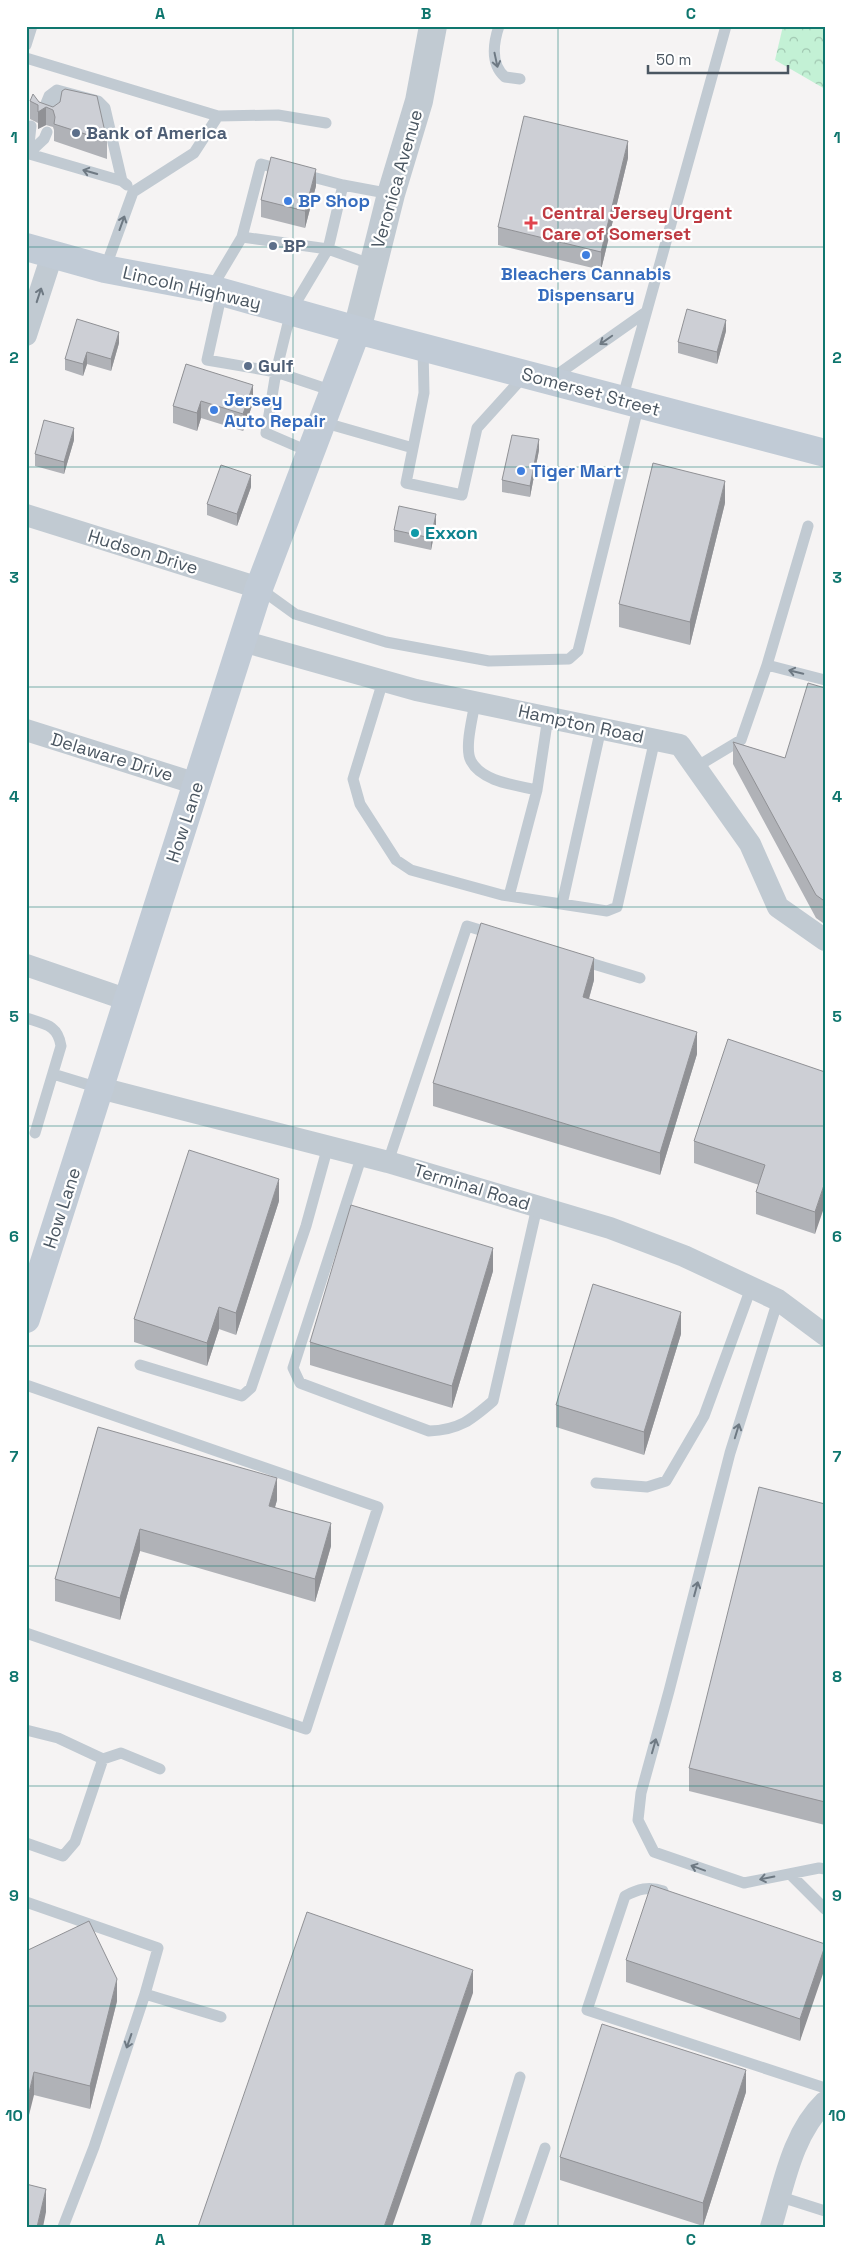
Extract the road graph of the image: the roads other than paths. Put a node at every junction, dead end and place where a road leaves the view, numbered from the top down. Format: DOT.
graph roads {
  1 [pos="32,26"];
  2 [pos="433,26"];
  3 [pos="499,26"];
  4 [pos="726,26"];
  5 [pos="26,45"];
  6 [pos="26,58"];
  7 [pos="520,80"];
  8 [pos="71,94"];
  9 [pos="218,116"];
  10 [pos="326,123"];
  11 [pos="39,129"];
  12 [pos="27,153"];
  13 [pos="122,181"];
  14 [pos="343,185"];
  15 [pos="133,192"];
  16 [pos="392,194"];
  17 [pos="242,237"];
  18 [pos="328,249"];
  19 [pos="39,251"];
  20 [pos="373,265"];
  21 [pos="105,269"];
  22 [pos="217,290"];
  23 [pos="291,311"];
  24 [pos="646,312"];
  25 [pos="357,330"];
  26 [pos="26,335"];
  27 [pos="423,348"];
  28 [pos="276,372"];
  29 [pos="537,378"];
  30 [pos="333,391"];
  31 [pos="631,402"];
  32 [pos="322,422"];
  33 [pos="413,448"];
  34 [pos="310,452"];
  35 [pos="825,453"];
  36 [pos="26,515"];
  37 [pos="808,526"];
  38 [pos="259,588"];
  39 [pos="242,641"];
  40 [pos="766,665"];
  41 [pos="825,680"];
  42 [pos="382,681"];
  43 [pos="475,702"];
  44 [pos="548,717"];
  45 [pos="601,728"];
  46 [pos="26,730"];
  47 [pos="655,739"];
  48 [pos="696,767"];
  49 [pos="197,784"];
  50 [pos="537,790"];
  51 [pos="509,896"];
  52 [pos="562,904"];
  53 [pos="503,937"];
  54 [pos="825,940"];
  55 [pos="567,956"];
  56 [pos="26,965"];
  57 [pos="640,978"];
  58 [pos="128,1000"];
  59 [pos="26,1018"];
  60 [pos="53,1074"];
  61 [pos="100,1088"];
  62 [pos="36,1133"];
  63 [pos="328,1146"];
  64 [pos="362,1155"];
  65 [pos="388,1162"];
  66 [pos="536,1207"];
  67 [pos="750,1288"];
  68 [pos="778,1300"];
  69 [pos="26,1318"];
  70 [pos="825,1335"];
  71 [pos="140,1365"];
  72 [pos="26,1385"];
  73 [pos="596,1483"];
  74 [pos="26,1632"];
  75 [pos="26,1730"];
  76 [pos="103,1759"];
  77 [pos="160,1769"];
  78 [pos="26,1843"];
  79 [pos="825,1869"];
  80 [pos="790,1874"];
  81 [pos="675,1895"];
  82 [pos="26,1902"];
  83 [pos="825,1909"];
  84 [pos="145,1994"];
  85 [pos="221,2016"];
  86 [pos="520,2077"];
  87 [pos="825,2088"];
  88 [pos="825,2102"];
  89 [pos="545,2148"];
  90 [pos="781,2197"];
  91 [pos="825,2211"];
  92 [pos="63,2227"];
  93 [pos="475,2227"];
  94 [pos="518,2227"];
  95 [pos="771,2227"];
  1 -- 5 [label="lane"];
  2 -- 16 [label="street, Veronica Avenue"];
  3 -- 7 [label="lane, one-way"];
  4 -- 24 [label="lane"];
  6 -- 9 [label="lane"];
  8 -- 8 [label="lane"];
  8 -- 13 [label="lane"];
  9 -- 10 [label="lane"];
  9 -- 15 [label="lane"];
  11 -- 12 [label="lane"];
  13 -- 12 [label="lane, one-way"];
  13 -- 15 [label="lane"];
  14 -- 16 [label="lane"];
  14 -- 17 [label="lane"];
  14 -- 18 [label="lane"];
  21 -- 15 [label="lane, one-way"];
  16 -- 20 [label="street, Veronica Avenue"];
  17 -- 18 [label="lane"];
  17 -- 22 [label="lane"];
  18 -- 20 [label="lane"];
  18 -- 23 [label="lane"];
  19 -- 21 [label="main road, Lincoln Highway"];
  26 -- 19 [label="street, one-way"];
  20 -- 25 [label="street, Veronica Avenue"];
  21 -- 22 [label="main road, Lincoln Highway"];
  22 -- 23 [label="main road, Lincoln Highway"];
  22 -- 28 [label="lane"];
  23 -- 25 [label="main road, Lincoln Highway"];
  23 -- 28 [label="lane"];
  24 -- 29 [label="lane, one-way"];
  24 -- 31 [label="lane"];
  25 -- 27 [label="main road, Somerset Street"];
  25 -- 30 [label="main road, How Lane"];
  27 -- 29 [label="main road, Somerset Street"];
  27 -- 33 [label="lane"];
  28 -- 30 [label="lane"];
  28 -- 34 [label="lane"];
  29 -- 31 [label="main road, Somerset Street"];
  29 -- 33 [label="lane"];
  30 -- 32 [label="main road, How Lane"];
  31 -- 35 [label="main road, Somerset Street"];
  31 -- 38 [label="lane"];
  32 -- 33 [label="lane"];
  32 -- 34 [label="main road, How Lane"];
  34 -- 38 [label="main road, How Lane"];
  36 -- 38 [label="street, Hudson Drive"];
  37 -- 40 [label="lane"];
  38 -- 39 [label="main road, How Lane"];
  39 -- 42 [label="street, Hampton Road"];
  39 -- 49 [label="main road, How Lane"];
  41 -- 40 [label="lane, one-way"];
  40 -- 48 [label="lane"];
  42 -- 43 [label="street, Hampton Road"];
  42 -- 51 [label="lane"];
  43 -- 44 [label="street, Hampton Road"];
  43 -- 50 [label="lane"];
  44 -- 45 [label="street, Hampton Road"];
  44 -- 50 [label="lane"];
  45 -- 47 [label="street, Hampton Road"];
  45 -- 52 [label="lane"];
  46 -- 49 [label="street, Delaware Drive"];
  47 -- 48 [label="street, Hampton Road"];
  47 -- 52 [label="lane"];
  48 -- 54 [label="street, Hampton Road"];
  49 -- 58 [label="main road, How Lane"];
  50 -- 51 [label="lane"];
  51 -- 52 [label="lane"];
  53 -- 65 [label="lane"];
  55 -- 57 [label="lane"];
  56 -- 58 [label="street"];
  58 -- 61 [label="main road, How Lane"];
  59 -- 60 [label="lane"];
  60 -- 61 [label="lane"];
  60 -- 62 [label="lane"];
  61 -- 63 [label="street, Terminal Road"];
  61 -- 69 [label="main road, How Lane"];
  63 -- 64 [label="street, Terminal Road"];
  63 -- 71 [label="lane"];
  64 -- 65 [label="street, Terminal Road"];
  64 -- 66 [label="lane"];
  65 -- 66 [label="street, Terminal Road"];
  66 -- 67 [label="street, Terminal Road"];
  67 -- 68 [label="street, Terminal Road"];
  67 -- 73 [label="lane"];
  68 -- 70 [label="street, Terminal Road"];
  80 -- 68 [label="lane, one-way"];
  72 -- 74 [label="lane"];
  75 -- 76 [label="lane"];
  76 -- 77 [label="lane"];
  76 -- 78 [label="lane"];
  79 -- 80 [label="lane"];
  80 -- 83 [label="lane"];
  81 -- 87 [label="lane"];
  82 -- 84 [label="lane"];
  84 -- 85 [label="lane"];
  84 -- 92 [label="lane, one-way"];
  86 -- 93 [label="lane"];
  88 -- 90 [label="street"];
  89 -- 94 [label="lane"];
  90 -- 91 [label="lane"];
  90 -- 95 [label="street"];
}
